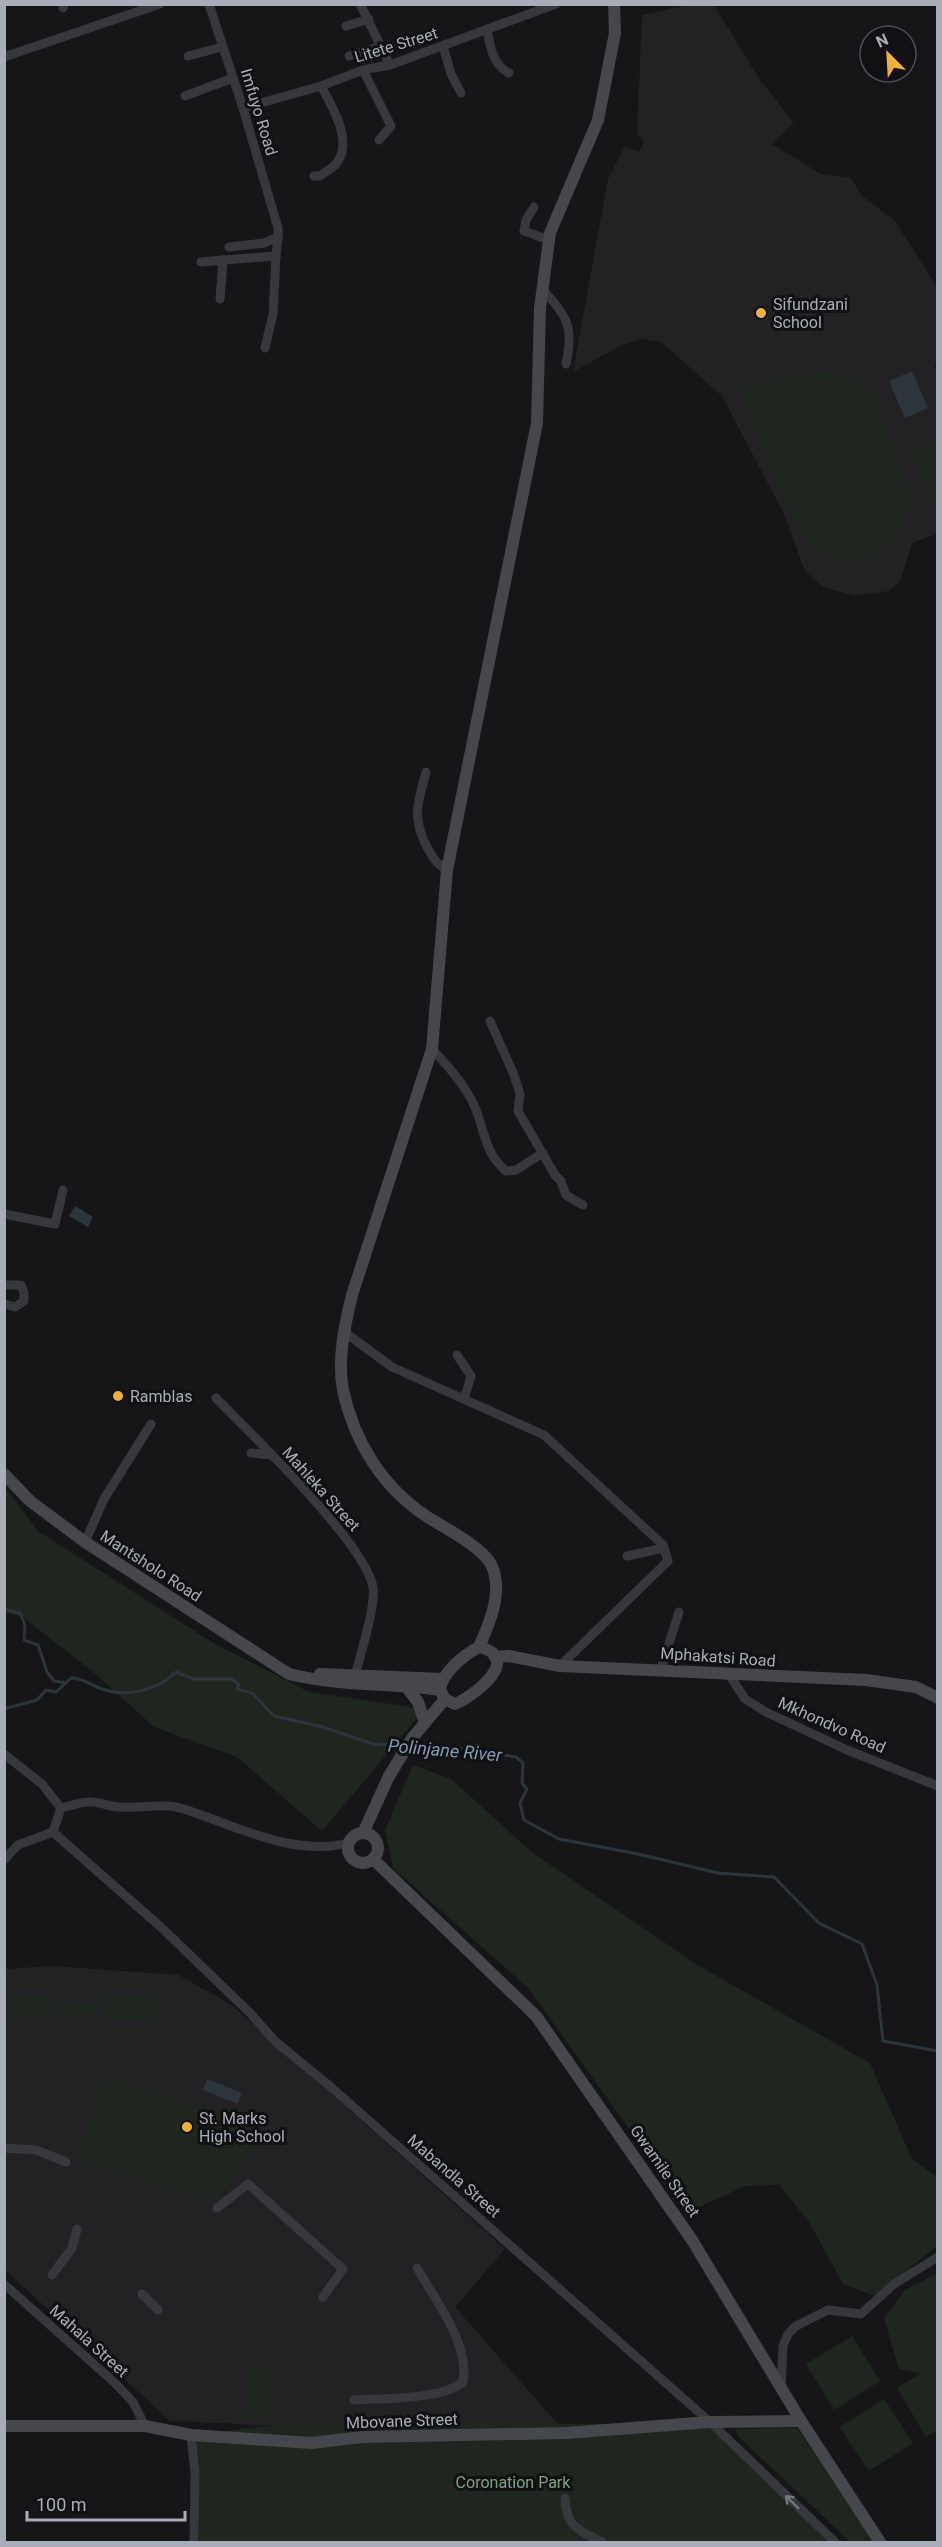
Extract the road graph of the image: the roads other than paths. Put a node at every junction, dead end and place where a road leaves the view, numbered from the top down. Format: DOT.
graph roads {
  1 [pos="160,4"];
  2 [pos="209,4"];
  3 [pos="360,4"];
  4 [pos="556,4"];
  5 [pos="614,4"];
  6 [pos="369,19"];
  7 [pos="346,26"];
  8 [pos="487,30"];
  9 [pos="381,46"];
  10 [pos="443,46"];
  11 [pos="222,47"];
  12 [pos="188,56"];
  13 [pos="349,56"];
  14 [pos="4,57"];
  15 [pos="390,65"];
  16 [pos="363,70"];
  17 [pos="509,74"];
  18 [pos="233,78"];
  19 [pos="321,86"];
  20 [pos="461,93"];
  21 [pos="185,96"];
  22 [pos="243,108"];
  23 [pos="379,140"];
  24 [pos="314,176"];
  25 [pos="534,207"];
  26 [pos="278,233"];
  27 [pos="549,240"];
  28 [pos="229,247"];
  29 [pos="276,256"];
  30 [pos="223,260"];
  31 [pos="201,262"];
  32 [pos="542,289"];
  33 [pos="220,298"];
  34 [pos="266,348"];
  35 [pos="566,364"];
  36 [pos="426,772"];
  37 [pos="447,870"];
  38 [pos="490,1021"];
  39 [pos="432,1049"];
  40 [pos="543,1154"];
  41 [pos="63,1190"];
  42 [pos="583,1205"];
  43 [pos="4,1214"];
  44 [pos="4,1285"];
  45 [pos="4,1304"];
  46 [pos="343,1331"];
  47 [pos="457,1355"];
  48 [pos="216,1398"];
  49 [pos="464,1399"];
  50 [pos="151,1424"];
  51 [pos="251,1453"];
  52 [pos="271,1455"];
  53 [pos="4,1474"];
  54 [pos="85,1542"];
  55 [pos="664,1548"];
  56 [pos="627,1556"];
  57 [pos="679,1612"];
  58 [pos="479,1647"];
  59 [pos="495,1657"];
  60 [pos="560,1666"];
  61 [pos="662,1669"];
  62 [pos="728,1673"];
  63 [pos="354,1679"];
  64 [pos="405,1685"];
  65 [pos="443,1689"];
  66 [pos="938,1698"];
  67 [pos="425,1723"];
  68 [pos="4,1754"];
  69 [pos="938,1786"];
  70 [pos="61,1808"];
  71 [pos="53,1832"];
  72 [pos="363,1833"];
  73 [pos="348,1843"];
  74 [pos="373,1859"];
  75 [pos="4,1860"];
  76 [pos="4,2148"];
  77 [pos="66,2163"];
  78 [pos="217,2208"];
  79 [pos="77,2229"];
  80 [pos="938,2257"];
  81 [pos="417,2268"];
  82 [pos="52,2275"];
  83 [pos="4,2284"];
  84 [pos="142,2294"];
  85 [pos="323,2297"];
  86 [pos="159,2310"];
  87 [pos="781,2388"];
  88 [pos="354,2400"];
  89 [pos="801,2421"];
  90 [pos="710,2422"];
  91 [pos="4,2426"];
  92 [pos="144,2426"];
  93 [pos="191,2435"];
  94 [pos="565,2498"];
  95 [pos="194,2542"];
  96 [pos="602,2542"];
  97 [pos="835,2542"];
  98 [pos="879,2542"];
  1 -- 14 [label="street"];
  2 -- 11 [label="street, Imfuyo Road"];
  3 -- 6 [label="street"];
  4 -- 8 [label="street, Litete Street"];
  5 -- 27 [label="main road"];
  6 -- 7 [label="street"];
  6 -- 9 [label="street"];
  8 -- 10 [label="street, Litete Street"];
  8 -- 17 [label="street"];
  9 -- 13 [label="street"];
  9 -- 15 [label="street"];
  10 -- 15 [label="street, Litete Street"];
  10 -- 20 [label="street"];
  11 -- 12 [label="street"];
  11 -- 18 [label="street, Imfuyo Road"];
  15 -- 16 [label="street, Litete Street"];
  16 -- 19 [label="street, Litete Street"];
  16 -- 23 [label="street"];
  18 -- 21 [label="street"];
  18 -- 22 [label="street, Imfuyo Road"];
  19 -- 22 [label="street, Litete Street"];
  19 -- 24 [label="street"];
  22 -- 26 [label="street, Imfuyo Road"];
  25 -- 27 [label="street"];
  26 -- 28 [label="street"];
  26 -- 29 [label="street"];
  27 -- 32 [label="main road"];
  29 -- 30 [label="street"];
  29 -- 34 [label="street"];
  30 -- 31 [label="street"];
  30 -- 33 [label="street"];
  32 -- 35 [label="street"];
  32 -- 37 [label="main road"];
  36 -- 37 [label="street"];
  37 -- 39 [label="main road"];
  38 -- 40 [label="street"];
  39 -- 40 [label="street"];
  39 -- 46 [label="main road"];
  40 -- 42 [label="street"];
  41 -- 43 [label="street"];
  44 -- 45 [label="street"];
  46 -- 49 [label="street"];
  46 -- 58 [label="main road"];
  47 -- 49 [label="street"];
  48 -- 52 [label="street, Mahleka Street"];
  49 -- 55 [label="street"];
  50 -- 54 [label="street"];
  51 -- 52 [label="street"];
  52 -- 63 [label="street, Mahleka Street"];
  53 -- 54 [label="main road, Mantsholo Road"];
  54 -- 63 [label="main road, Mantsholo Road"];
  55 -- 56 [label="street"];
  55 -- 60 [label="street"];
  57 -- 61 [label="street"];
  58 -- 59 [label="main road"];
  58 -- 65 [label="main road"];
  59 -- 60 [label="main road, Mphakatsi Road"];
  59 -- 65 [label="main road"];
  60 -- 61 [label="main road, Mphakatsi Road"];
  61 -- 62 [label="main road, Mphakatsi Road"];
  62 -- 66 [label="main road, Mphakatsi Road"];
  62 -- 69 [label="street, Mkhondvo Road"];
  63 -- 64 [label="main road, Mantsholo Road"];
  63 -- 65 [label="main road, Mantsholo Road"];
  64 -- 65 [label="main road, Mantsholo Road"];
  64 -- 67 [label="main road"];
  65 -- 67 [label="main road"];
  67 -- 72 [label="main road"];
  68 -- 70 [label="street"];
  70 -- 71 [label="street"];
  70 -- 73 [label="street"];
  71 -- 75 [label="street"];
  71 -- 90 [label="street, Mabandla Street"];
  72 -- 73 [label="main road"];
  72 -- 74 [label="main road"];
  73 -- 74 [label="main road"];
  74 -- 87 [label="main road, Gwamile Street"];
  76 -- 77 [label="street"];
  78 -- 85 [label="street"];
  79 -- 82 [label="street"];
  80 -- 87 [label="street"];
  81 -- 88 [label="street"];
  83 -- 92 [label="street, Mahala Street"];
  84 -- 86 [label="street"];
  87 -- 89 [label="main road, Gwamile Street"];
  89 -- 90 [label="main road, Mbovane Street"];
  89 -- 98 [label="main road, Gwamile Street"];
  90 -- 93 [label="main road, Mbovane Street"];
  97 -- 90 [label="street, Mabandla Street, one-way"];
  91 -- 92 [label="main road, Mbovane Street"];
  92 -- 93 [label="main road, Mbovane Street"];
  93 -- 95 [label="street"];
  94 -- 96 [label="street"];
}
